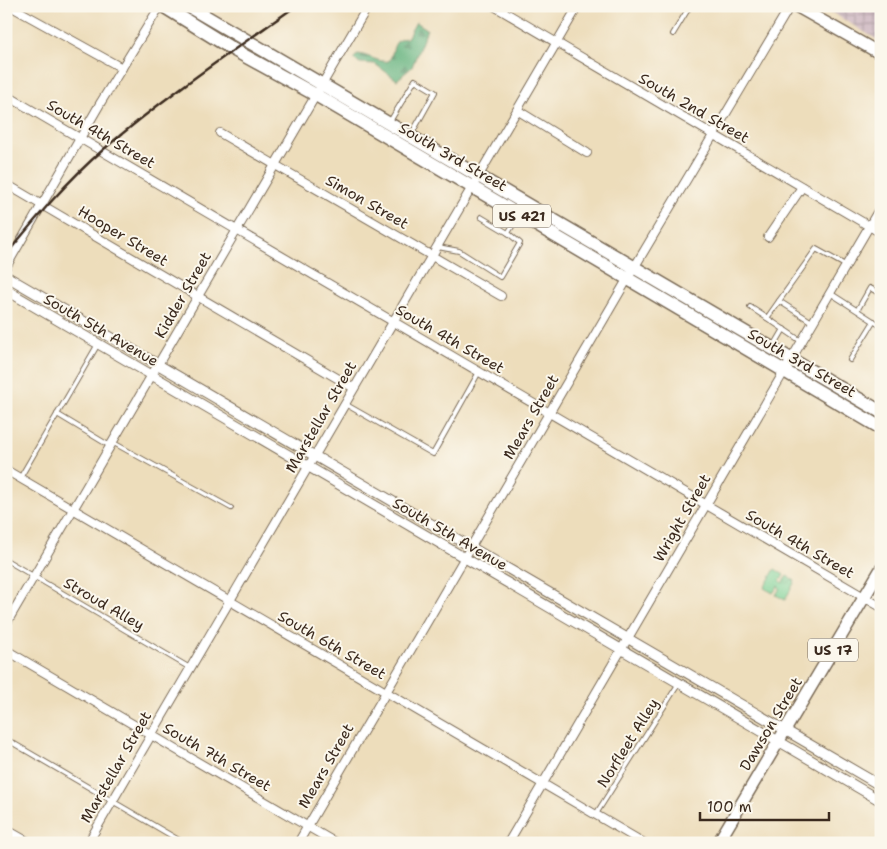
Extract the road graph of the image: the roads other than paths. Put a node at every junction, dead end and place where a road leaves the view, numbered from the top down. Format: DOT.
graph roads {
  1 [pos="10,6"];
  2 [pos="162,6"];
  3 [pos="188,6"];
  4 [pos="368,6"];
  5 [pos="494,6"];
  6 [pos="578,6"];
  7 [pos="690,6"];
  8 [pos="790,6"];
  9 [pos="796,6"];
  10 [pos="673,34"];
  11 [pos="556,42"];
  12 [pos="881,54"];
  13 [pos="122,68"];
  14 [pos="319,90"];
  15 [pos="6,95"];
  16 [pos="517,110"];
  17 [pos="388,124"];
  18 [pos="220,133"];
  19 [pos="712,134"];
  20 [pos="410,137"];
  21 [pos="81,138"];
  22 [pos="587,153"];
  23 [pos="275,165"];
  24 [pos="475,182"];
  25 [pos="6,184"];
  26 [pos="802,187"];
  27 [pos="42,205"];
  28 [pos="881,206"];
  29 [pos="519,215"];
  30 [pos="481,217"];
  31 [pos="869,226"];
  32 [pos="237,230"];
  33 [pos="881,232"];
  34 [pos="508,233"];
  35 [pos="768,237"];
  36 [pos="437,246"];
  37 [pos="432,255"];
  38 [pos="846,266"];
  39 [pos="6,267"];
  40 [pos="631,273"];
  41 [pos="6,276"];
  42 [pos="6,290"];
  43 [pos="830,293"];
  44 [pos="881,294"];
  45 [pos="501,296"];
  46 [pos="198,297"];
  47 [pos="779,301"];
  48 [pos="750,307"];
  49 [pos="858,309"];
  50 [pos="767,318"];
  51 [pos="874,321"];
  52 [pos="393,322"];
  53 [pos="812,322"];
  54 [pos="881,326"];
  55 [pos="784,329"];
  56 [pos="801,340"];
  57 [pos="98,344"];
  58 [pos="772,349"];
  59 [pos="790,360"];
  60 [pos="850,360"];
  61 [pos="158,364"];
  62 [pos="479,372"];
  63 [pos="783,372"];
  64 [pos="152,375"];
  65 [pos="354,388"];
  66 [pos="345,404"];
  67 [pos="881,412"];
  68 [pos="550,413"];
  69 [pos="57,414"];
  70 [pos="881,428"];
  71 [pos="111,444"];
  72 [pos="314,456"];
  73 [pos="308,467"];
  74 [pos="6,470"];
  75 [pos="20,478"];
  76 [pos="706,505"];
  77 [pos="230,508"];
  78 [pos="73,509"];
  79 [pos="472,548"];
  80 [pos="465,559"];
  81 [pos="6,560"];
  82 [pos="881,569"];
  83 [pos="34,576"];
  84 [pos="864,598"];
  85 [pos="229,601"];
  86 [pos="881,607"];
  87 [pos="6,624"];
  88 [pos="628,639"];
  89 [pos="6,650"];
  90 [pos="622,650"];
  91 [pos="190,668"];
  92 [pos="679,684"];
  93 [pos="385,692"];
  94 [pos="785,730"];
  95 [pos="151,735"];
  96 [pos="6,739"];
  97 [pos="779,742"];
  98 [pos="542,784"];
  99 [pos="881,786"];
  100 [pos="113,800"];
  101 [pos="881,801"];
  102 [pos="596,815"];
  103 [pos="307,826"];
  104 [pos="6,830"];
  105 [pos="29,843"];
  106 [pos="88,843"];
  107 [pos="184,843"];
  108 [pos="298,843"];
  109 [pos="336,843"];
  110 [pos="508,843"];
  111 [pos="644,843"];
  112 [pos="718,843"];
  1 -- 13 [label="street"];
  2 -- 13 [label="street"];
  2 -- 14 [label="highway, South 3rd Street / US 421"];
  3 -- 14 [label="highway, South 3rd Street / US 421"];
  4 -- 14 [label="street, Kidder Street"];
  5 -- 11 [label="street, South 2nd Street"];
  6 -- 11 [label="street, Marstellar Street"];
  7 -- 10 [label="lane"];
  8 -- 19 [label="street, Mears Street"];
  9 -- 12 [label="main road"];
  11 -- 16 [label="street, Marstellar Street"];
  11 -- 19 [label="street, South 2nd Street"];
  13 -- 21 [label="street"];
  14 -- 17 [label="highway, South 3rd Street / US 421"];
  14 -- 23 [label="street, Kidder Street"];
  14 -- 24 [label="highway, South 3rd Street / US 421"];
  15 -- 21 [label="street, South 4th Street"];
  16 -- 22 [label="street"];
  16 -- 24 [label="street, Marstellar Street"];
  17 -- 20 [label="highway, South 3rd Street / US 421"];
  17 -- 20 [label="lane"];
  18 -- 23 [label="street, Simon Street"];
  19 -- 26 [label="street, South 2nd Street"];
  19 -- 40 [label="street, Mears Street"];
  20 -- 24 [label="highway, South 3rd Street / US 421"];
  21 -- 27 [label="street"];
  21 -- 32 [label="street, South 4th Street"];
  23 -- 32 [label="street, Kidder Street"];
  23 -- 37 [label="street, Simon Street"];
  24 -- 29 [label="highway, South 3rd Street / US 421"];
  24 -- 36 [label="street, Marstellar Street"];
  24 -- 40 [label="highway, South 3rd Street / US 421"];
  25 -- 27 [label="street, Hooper Street"];
  26 -- 31 [label="street, South 2nd Street"];
  26 -- 35 [label="street"];
  27 -- 39 [label="street"];
  27 -- 46 [label="street, Hooper Street"];
  28 -- 31 [label="street, Wright Street"];
  29 -- 34 [label="lane"];
  29 -- 40 [label="highway, South 3rd Street / US 421"];
  30 -- 34 [label="lane"];
  31 -- 33 [label="street, South 2nd Street"];
  31 -- 38 [label="street, Wright Street"];
  32 -- 46 [label="street, Kidder Street"];
  32 -- 52 [label="street, South 4th Street"];
  34 -- 36 [label="lane"];
  36 -- 37 [label="street, Marstellar Street"];
  37 -- 45 [label="street, Simon Street"];
  37 -- 52 [label="street, Marstellar Street"];
  38 -- 43 [label="street, Wright Street"];
  38 -- 47 [label="lane"];
  40 -- 58 [label="highway, South 3rd Street / US 421"];
  40 -- 63 [label="highway, South 3rd Street / US 421"];
  40 -- 68 [label="street, Mears Street"];
  41 -- 61 [label="street, South 5th Avenue"];
  42 -- 57 [label="street, South 5th Avenue"];
  43 -- 49 [label="lane"];
  43 -- 53 [label="street, Wright Street"];
  44 -- 49 [label="lane"];
  46 -- 61 [label="street, Kidder Street"];
  46 -- 65 [label="street, Hooper Street"];
  47 -- 50 [label="lane"];
  47 -- 53 [label="lane"];
  48 -- 50 [label="lane"];
  49 -- 51 [label="lane"];
  50 -- 55 [label="lane"];
  51 -- 54 [label="lane"];
  51 -- 60 [label="lane"];
  52 -- 62 [label="street, South 4th Street"];
  52 -- 65 [label="street, Marstellar Street"];
  53 -- 56 [label="street, Wright Street"];
  55 -- 56 [label="lane"];
  55 -- 58 [label="lane"];
  56 -- 59 [label="street, Wright Street"];
  57 -- 64 [label="street, South 5th Avenue"];
  57 -- 69 [label="lane"];
  58 -- 59 [label="highway, South 3rd Street / US 421"];
  59 -- 63 [label="street, Wright Street"];
  59 -- 67 [label="highway, South 3rd Street / US 421"];
  61 -- 64 [label="street, Kidder Street"];
  61 -- 72 [label="street, South 5th Avenue"];
  62 -- 66 [label="lane"];
  62 -- 68 [label="street, South 4th Street"];
  63 -- 70 [label="highway, South 3rd Street / US 421"];
  63 -- 76 [label="street, Wright Street"];
  64 -- 71 [label="street, Kidder Street"];
  64 -- 73 [label="street, South 5th Avenue"];
  65 -- 66 [label="street, Marstellar Street"];
  66 -- 72 [label="street, Marstellar Street"];
  68 -- 76 [label="street, South 4th Street"];
  68 -- 79 [label="street, Mears Street"];
  69 -- 71 [label="lane"];
  69 -- 75 [label="lane"];
  71 -- 77 [label="lane"];
  71 -- 78 [label="street, Kidder Street"];
  72 -- 73 [label="street, Marstellar Street"];
  72 -- 79 [label="street, South 5th Avenue"];
  73 -- 80 [label="street, South 5th Avenue"];
  73 -- 85 [label="street, Marstellar Street"];
  74 -- 75 [label="street, South 6th Street"];
  75 -- 78 [label="street, South 6th Street"];
  76 -- 84 [label="street, South 4th Street"];
  76 -- 88 [label="street, Wright Street"];
  78 -- 83 [label="street, Kidder Street"];
  78 -- 85 [label="street, South 6th Street"];
  79 -- 80 [label="street, Mears Street"];
  79 -- 88 [label="street, South 5th Avenue"];
  80 -- 90 [label="street, South 5th Avenue"];
  80 -- 93 [label="street, Mears Street"];
  81 -- 83 [label="lane, Stroud Alley"];
  82 -- 84 [label="main road, Dawson Street / US 17"];
  83 -- 87 [label="street, Kidder Street"];
  83 -- 91 [label="lane, Stroud Alley"];
  84 -- 86 [label="street, South 4th Street"];
  84 -- 94 [label="main road, Dawson Street / US 17"];
  85 -- 91 [label="street, Marstellar Street"];
  85 -- 93 [label="street, South 6th Street"];
  88 -- 90 [label="street, Wright Street"];
  88 -- 94 [label="street, South 5th Avenue"];
  89 -- 95 [label="street, South 7th Street"];
  90 -- 92 [label="street, South 5th Avenue"];
  90 -- 98 [label="street, Wright Street"];
  91 -- 95 [label="street, Marstellar Street"];
  92 -- 97 [label="street, South 5th Avenue"];
  92 -- 102 [label="lane, Norfleet Alley"];
  93 -- 98 [label="street, South 6th Street"];
  93 -- 103 [label="street, Mears Street"];
  94 -- 97 [label="main road, Dawson Street / US 17"];
  94 -- 99 [label="street, South 5th Avenue"];
  95 -- 100 [label="street, Marstellar Street"];
  95 -- 103 [label="street, South 7th Street"];
  96 -- 100 [label="lane"];
  97 -- 101 [label="street, South 5th Avenue"];
  97 -- 112 [label="main road, Dawson Street / US 17"];
  98 -- 102 [label="street, South 6th Street"];
  98 -- 110 [label="street, Wright Street"];
  100 -- 106 [label="street, Marstellar Street"];
  100 -- 107 [label="lane"];
  102 -- 111 [label="street, South 6th Street"];
  103 -- 108 [label="street, Mears Street"];
  103 -- 109 [label="street, South 7th Street"];
  104 -- 105 [label="street"];
}
